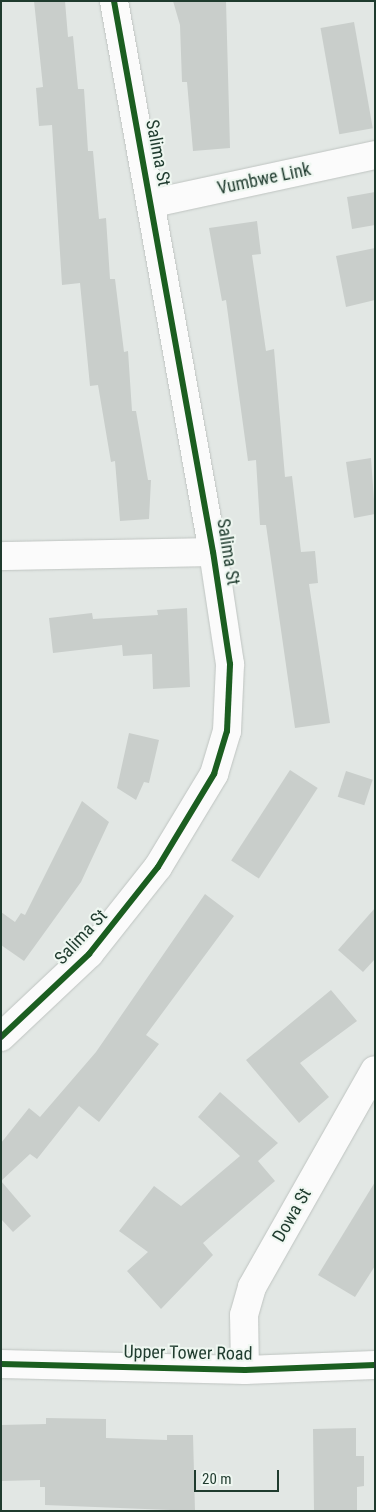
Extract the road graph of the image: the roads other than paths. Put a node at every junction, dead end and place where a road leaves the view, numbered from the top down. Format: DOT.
graph roads {
  1 [pos="114,1"];
  2 [pos="375,155"];
  3 [pos="153,203"];
  4 [pos="213,552"];
  5 [pos="1,556"];
  6 [pos="1,1036"];
  7 [pos="375,1070"];
  8 [pos="1,1364"];
  9 [pos="375,1365"];
  10 [pos="245,1370"];
  1 -- 3 [label="street, Salima St"];
  2 -- 3 [label="street, Vumbwe Link"];
  3 -- 4 [label="street, Salima St"];
  4 -- 5 [label="street"];
  4 -- 6 [label="street, Salima St"];
  7 -- 10 [label="street, Dowa St"];
  8 -- 10 [label="street, Upper Tower Road"];
  9 -- 10 [label="street, Upper Tower Road"];
}
